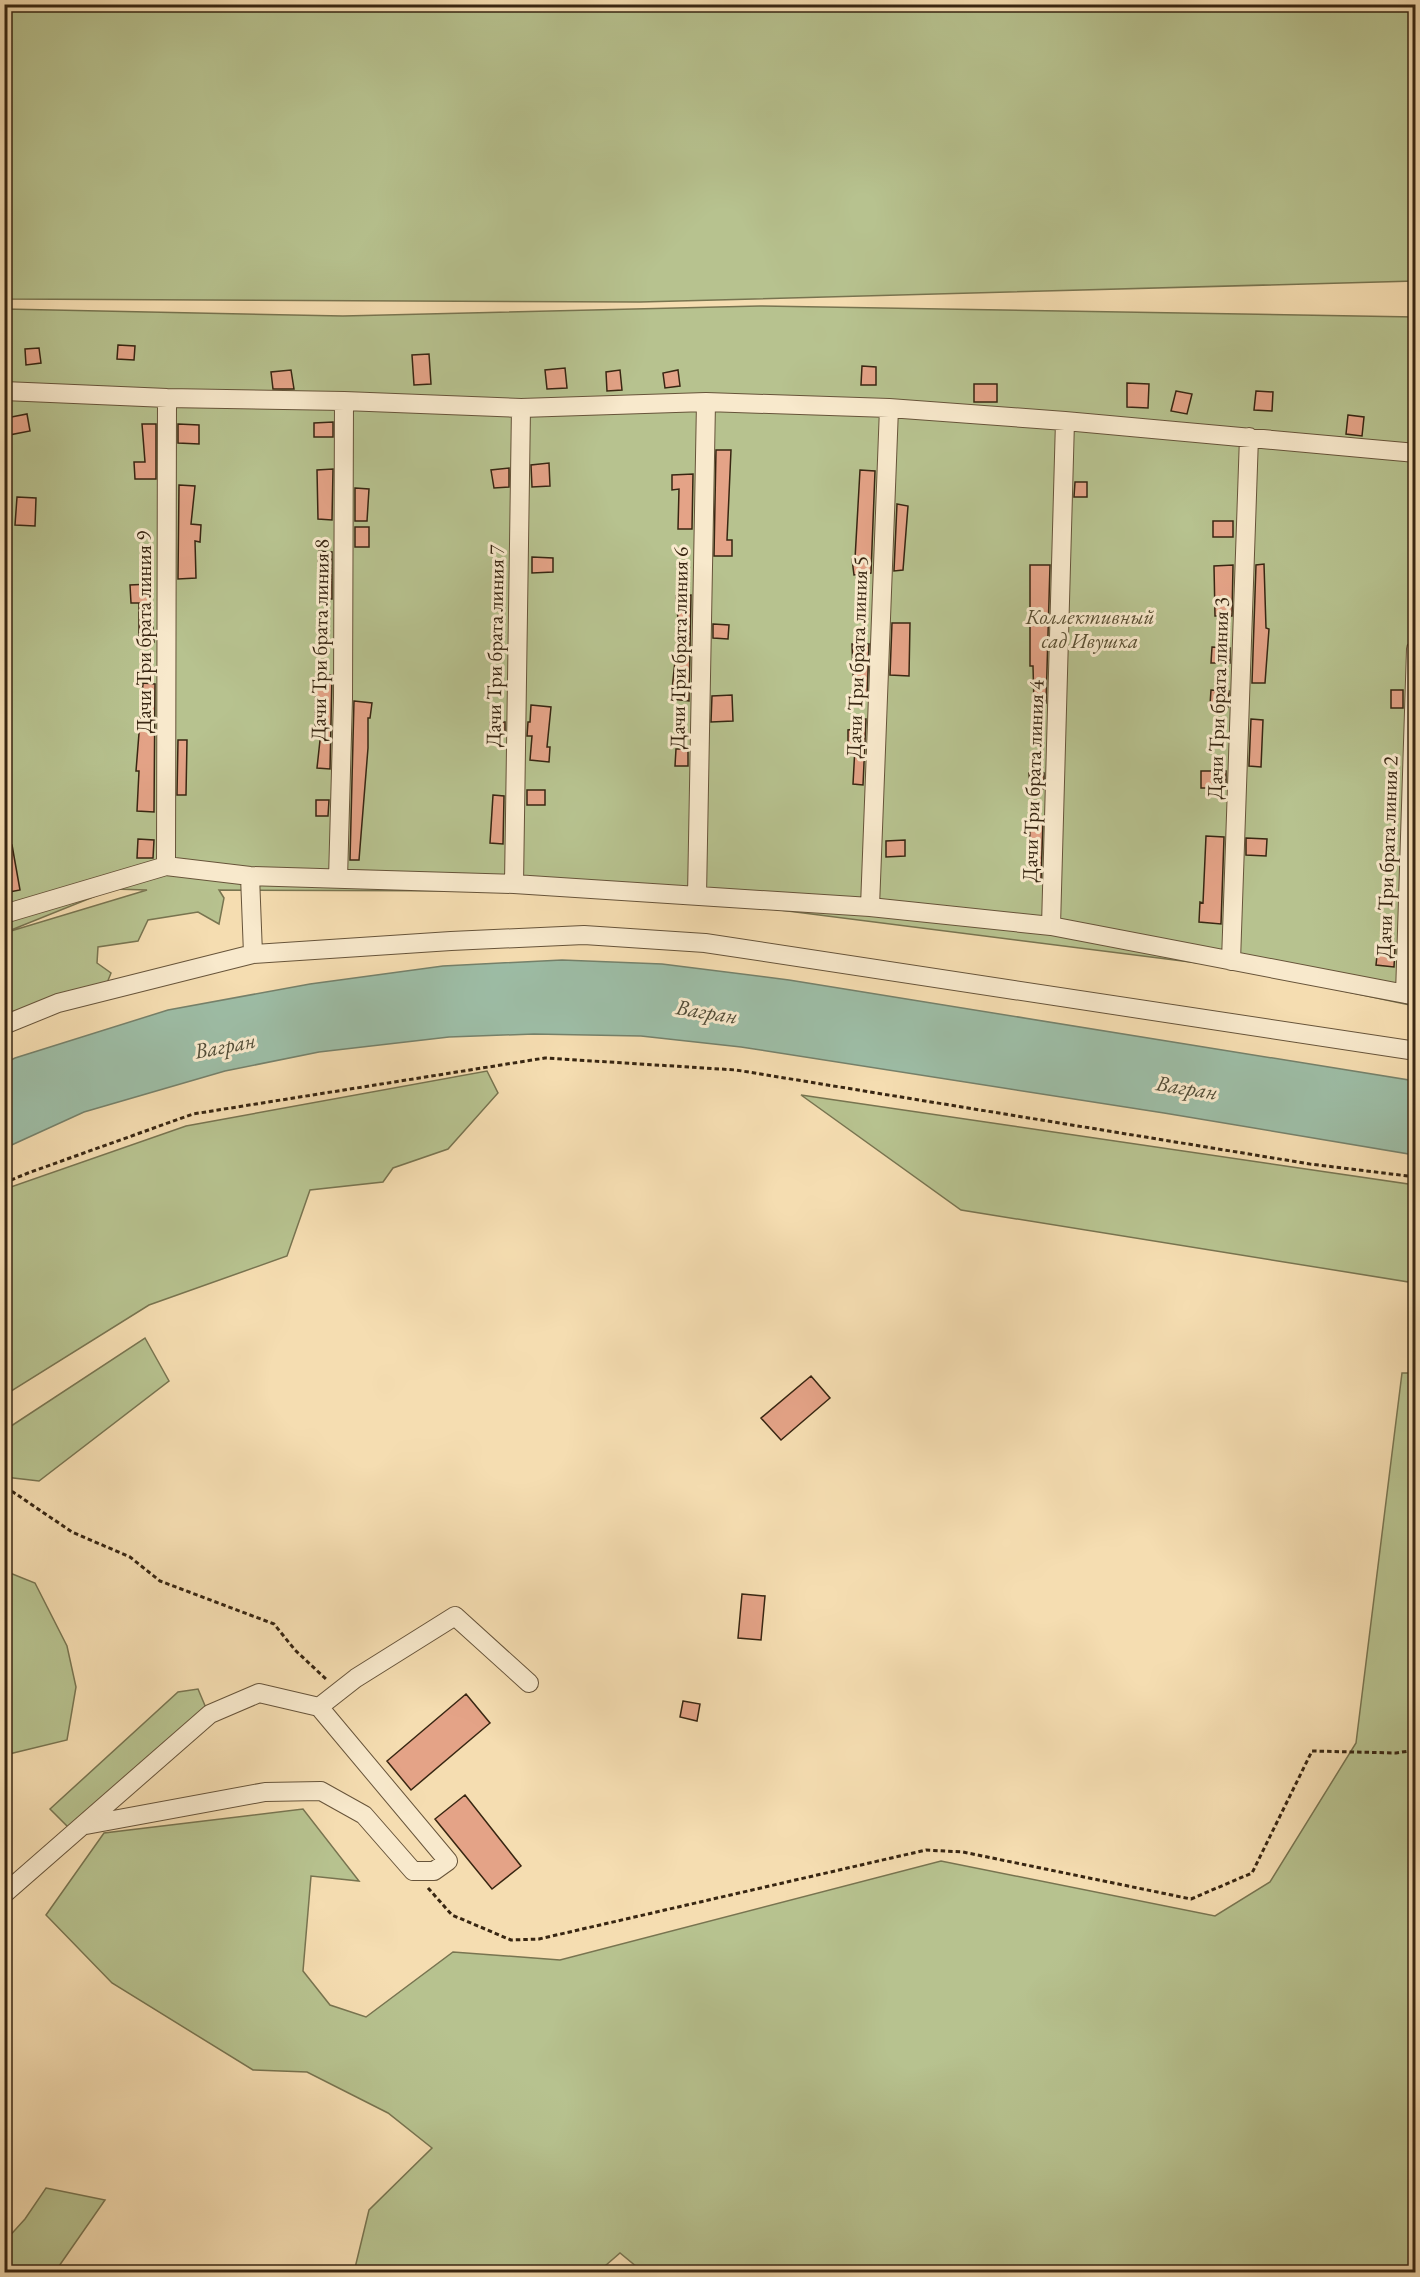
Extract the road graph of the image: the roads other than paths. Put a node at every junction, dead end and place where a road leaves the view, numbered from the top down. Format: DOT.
graph roads {
  1 [pos="4,391"];
  2 [pos="167,398"];
  3 [pos="344,401"];
  4 [pos="706,402"];
  5 [pos="521,408"];
  6 [pos="890,408"];
  7 [pos="1065,421"];
  8 [pos="1249,437"];
  9 [pos="1416,453"];
  10 [pos="1416,649"];
  11 [pos="166,866"];
  12 [pos="250,876"];
  13 [pos="338,879"];
  14 [pos="514,884"];
  15 [pos="697,896"];
  16 [pos="870,907"];
  17 [pos="4,914"];
  18 [pos="1051,926"];
  19 [pos="253,954"];
  20 [pos="1231,961"];
  21 [pos="1410,995"];
  22 [pos="4,1025"];
  23 [pos="1416,1051"];
  24 [pos="529,1683"];
  25 [pos="319,1707"];
  26 [pos="84,1826"];
  27 [pos="4,1894"];
  1 -- 2 [label="street"];
  2 -- 3 [label="street"];
  2 -- 11 [label="street, Дачи Три брата линия 9"];
  3 -- 5 [label="street"];
  3 -- 13 [label="street, Дачи Три брата линия 8"];
  4 -- 5 [label="street"];
  4 -- 6 [label="street"];
  4 -- 15 [label="street, Дачи Три брата линия 6"];
  5 -- 14 [label="street, Дачи Три брата линия 7"];
  6 -- 7 [label="street"];
  6 -- 16 [label="street, Дачи Три брата линия 5"];
  7 -- 8 [label="street"];
  7 -- 18 [label="street, Дачи Три брата линия 4"];
  8 -- 9 [label="street"];
  8 -- 20 [label="street, Дачи Три брата линия 3"];
  10 -- 21 [label="street, Дачи Три брата линия 2"];
  11 -- 12 [label="street"];
  11 -- 17 [label="street"];
  12 -- 13 [label="street"];
  12 -- 19 [label="street"];
  13 -- 14 [label="street"];
  14 -- 15 [label="street"];
  15 -- 16 [label="street"];
  16 -- 18 [label="street"];
  18 -- 20 [label="street"];
  19 -- 22 [label="street"];
  19 -- 23 [label="street"];
  20 -- 21 [label="street"];
  24 -- 25 [label="street"];
  25 -- 26 [label="street"];
  25 -- 26 [label="street"];
  26 -- 27 [label="street"];
}
